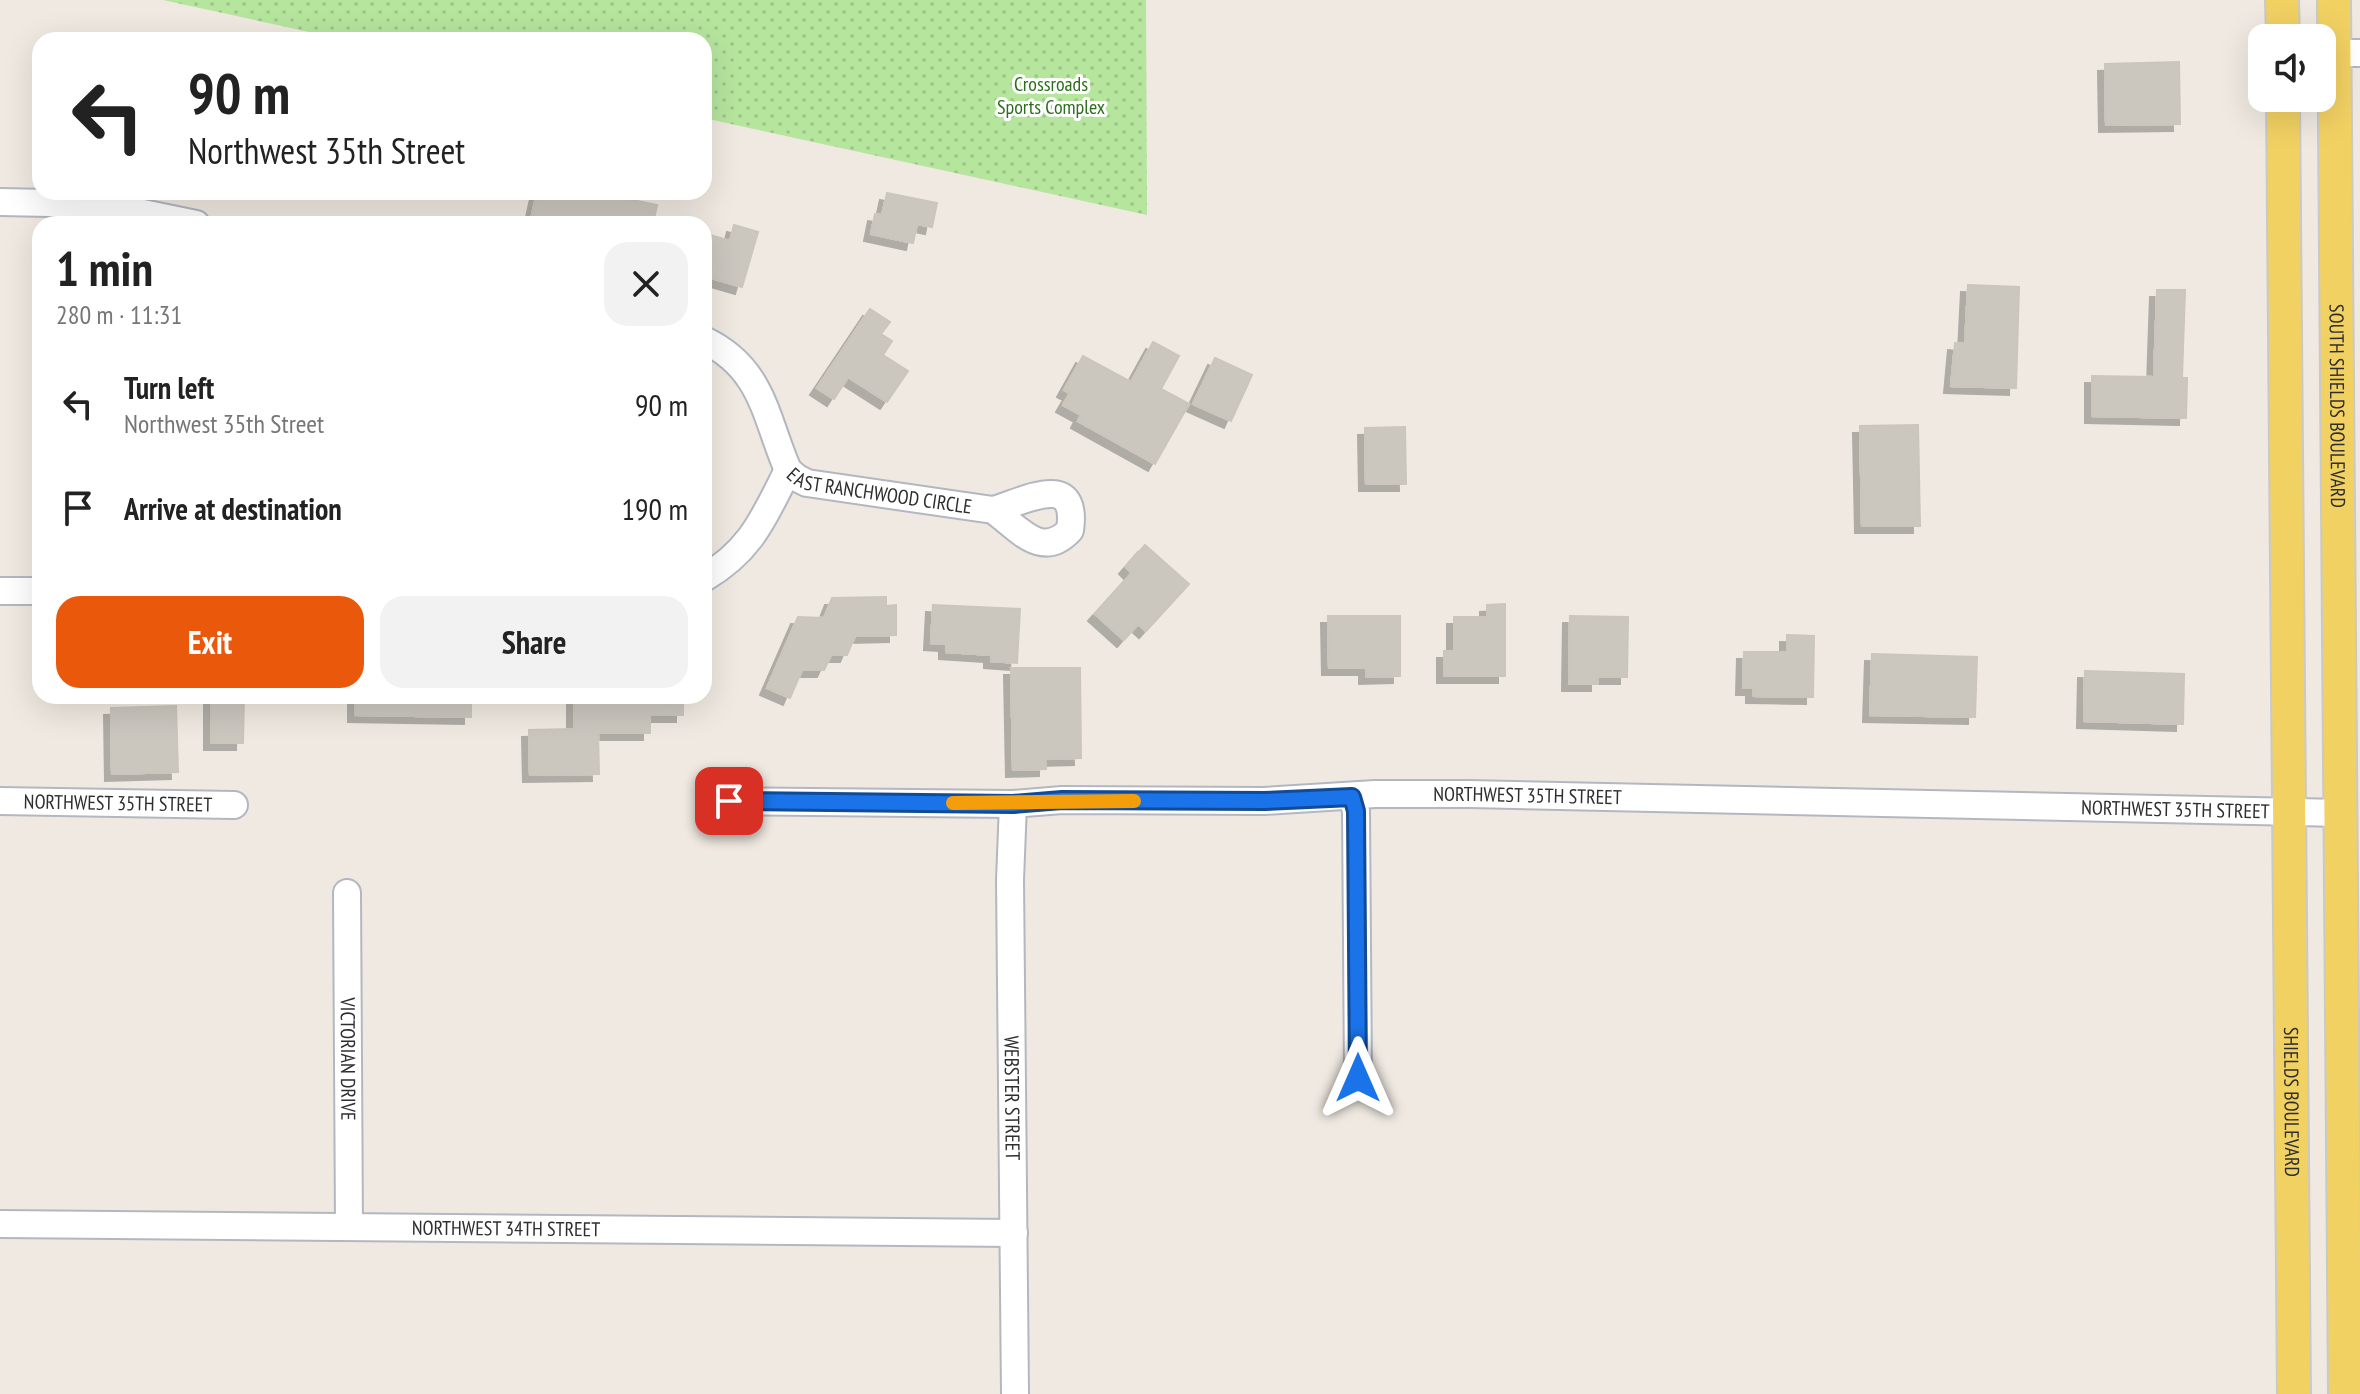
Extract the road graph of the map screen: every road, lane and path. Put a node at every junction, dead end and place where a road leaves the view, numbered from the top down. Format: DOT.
graph roads {
  1 [pos="2282,0"];
  2 [pos="2334,0"];
  3 [pos="2283,24"];
  4 [pos="2339,53"];
  5 [pos="2283,112"];
  6 [pos="0,202"];
  7 [pos="157,216"];
  8 [pos="712,345"];
  9 [pos="788,470"];
  10 [pos="2349,492"];
  11 [pos="993,510"];
  12 [pos="712,573"];
  13 [pos="0,591"];
  14 [pos="32,591"];
  15 [pos="1352,797"];
  16 [pos="0,801"];
  17 [pos="714,801"];
  18 [pos="1013,804"];
  19 [pos="234,805"];
  20 [pos="2289,811"];
  21 [pos="2340,813"];
  22 [pos="347,893"];
  23 [pos="1358,1078"];
  24 [pos="0,1224"];
  25 [pos="349,1227"];
  26 [pos="1014,1233"];
  27 [pos="1015,1394"];
  28 [pos="2294,1394"];
  29 [pos="2345,1394"];
  1 -- 3 [label="main road"];
  2 -- 4 [label="main road, SOUTH SHIELDS BOULEVARD"];
  4 -- 10 [label="main road, SOUTH SHIELDS BOULEVARD"];
  5 -- 20 [label="main road"];
  6 -- 7 [label="street"];
  8 -- 9 [label="street, EAST RANCHWOOD CIRCLE"];
  9 -- 11 [label="street, EAST RANCHWOOD CIRCLE"];
  9 -- 12 [label="street"];
  10 -- 21 [label="main road, SOUTH SHIELDS BOULEVARD"];
  13 -- 14 [label="street"];
  15 -- 18 [label="street, NORTHWEST 35TH STREET"];
  15 -- 20 [label="street, NORTHWEST 35TH STREET"];
  15 -- 23 [label="street"];
  16 -- 19 [label="street, NORTHWEST 35TH STREET"];
  17 -- 18 [label="street, NORTHWEST 35TH STREET"];
  18 -- 26 [label="street, WEBSTER STREET"];
  20 -- 21 [label="street, NORTHWEST 35TH STREET"];
  20 -- 28 [label="main road, SHIELDS BOULEVARD"];
  21 -- 29 [label="main road"];
  22 -- 25 [label="street, VICTORIAN DRIVE"];
  24 -- 25 [label="street, NORTHWEST 34TH STREET"];
  25 -- 26 [label="street, NORTHWEST 34TH STREET"];
  26 -- 27 [label="street, WEBSTER STREET"];
}
